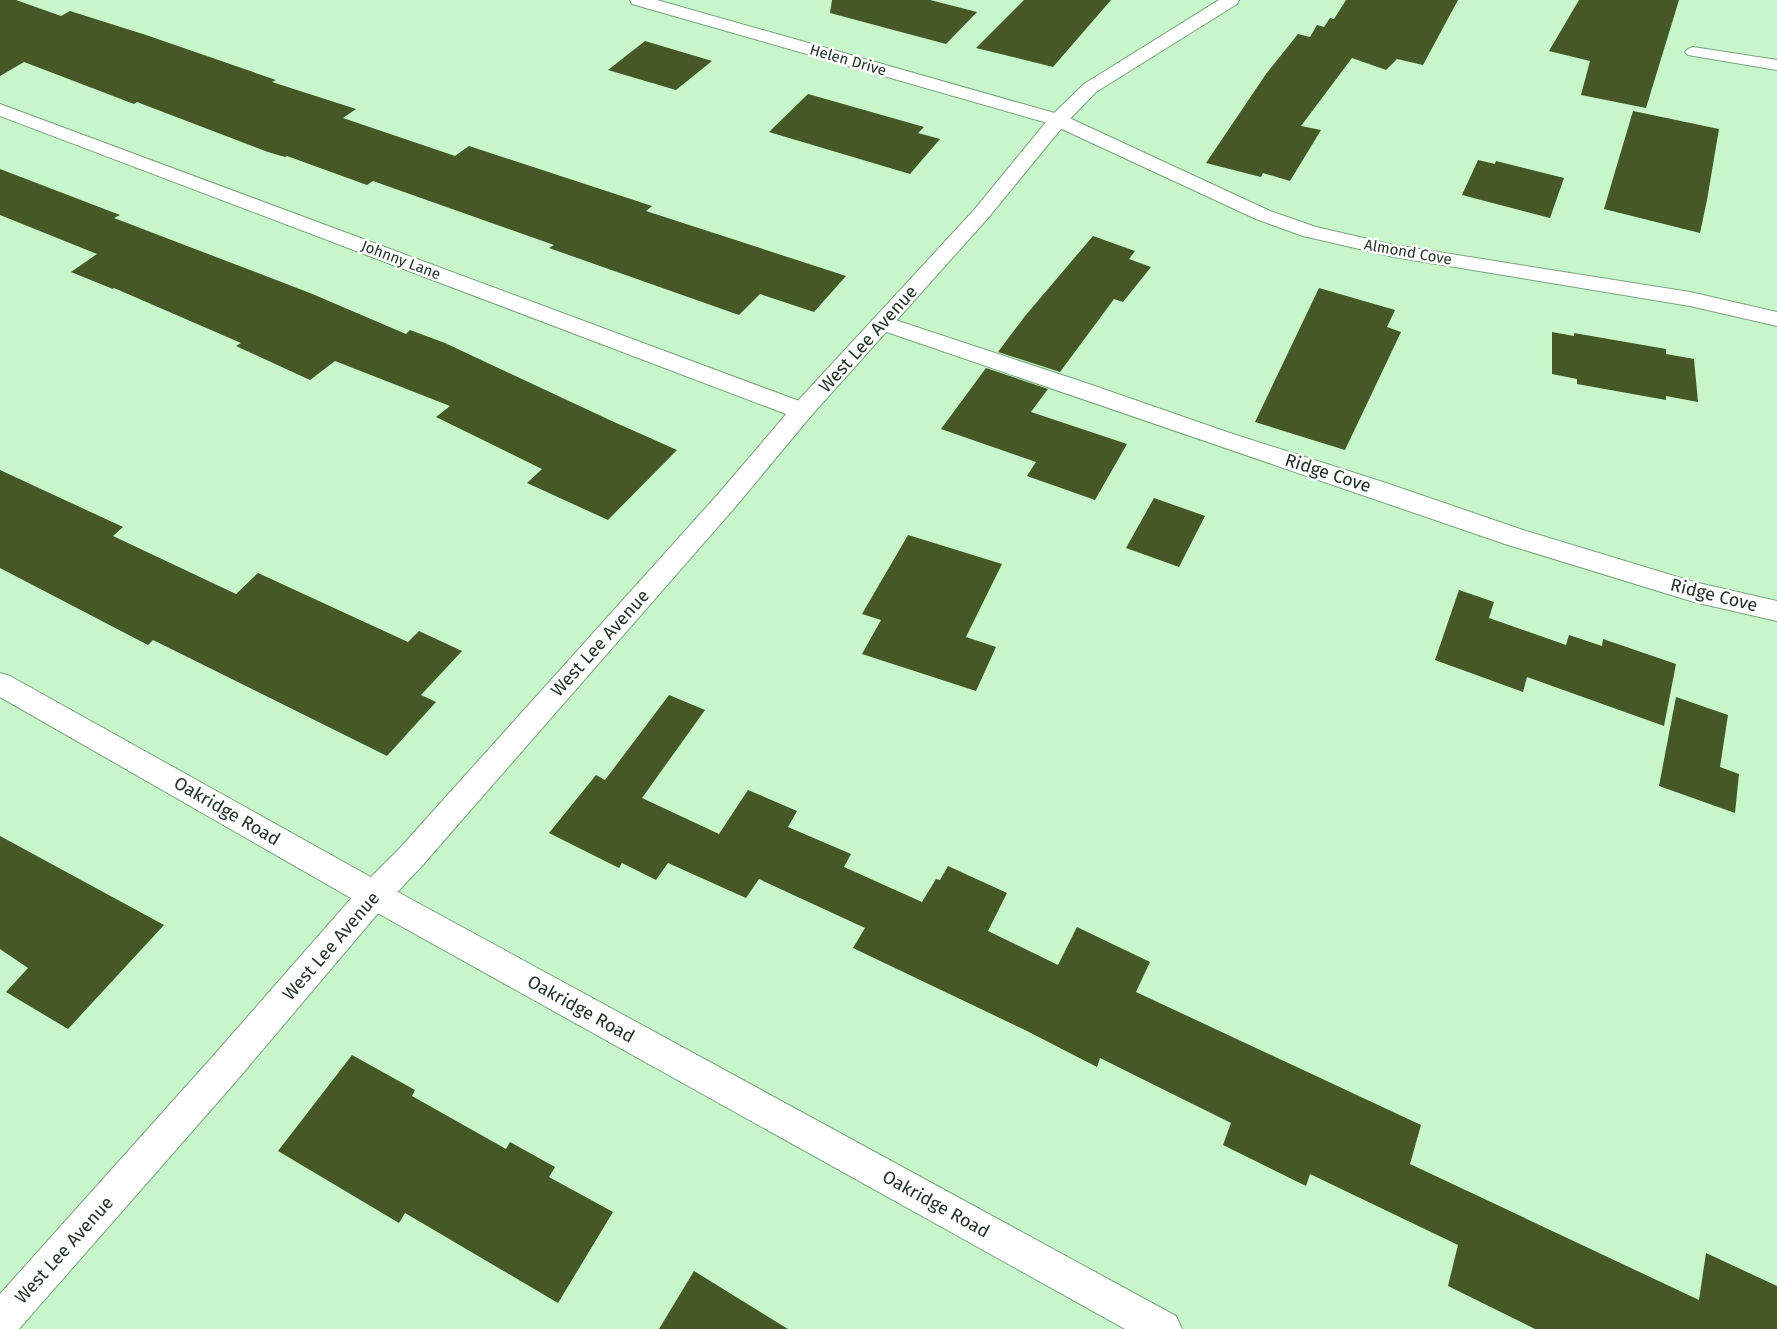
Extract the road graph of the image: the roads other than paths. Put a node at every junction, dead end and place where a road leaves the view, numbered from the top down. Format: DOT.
graph roads {
  1 [pos="638,0"];
  2 [pos="1230,0"];
  3 [pos="1693,52"];
  4 [pos="1777,65"];
  5 [pos="0,110"];
  6 [pos="1058,120"];
  7 [pos="1777,318"];
  8 [pos="883,323"];
  9 [pos="802,411"];
  10 [pos="1777,611"];
  11 [pos="0,684"];
  12 [pos="374,895"];
  13 [pos="0,1322"];
  14 [pos="1164,1329"];
  1 -- 6 [label="street, Helen Drive"];
  2 -- 6 [label="street, West Lee Avenue"];
  3 -- 4 [label="lane"];
  5 -- 9 [label="street, Johnny Lane"];
  6 -- 7 [label="street, Almond Cove"];
  6 -- 8 [label="street, West Lee Avenue"];
  8 -- 9 [label="street, West Lee Avenue"];
  8 -- 10 [label="street, Ridge Cove"];
  9 -- 12 [label="street, West Lee Avenue"];
  11 -- 12 [label="street, Oakridge Road"];
  12 -- 13 [label="street, West Lee Avenue"];
  12 -- 14 [label="street, Oakridge Road"];
}
